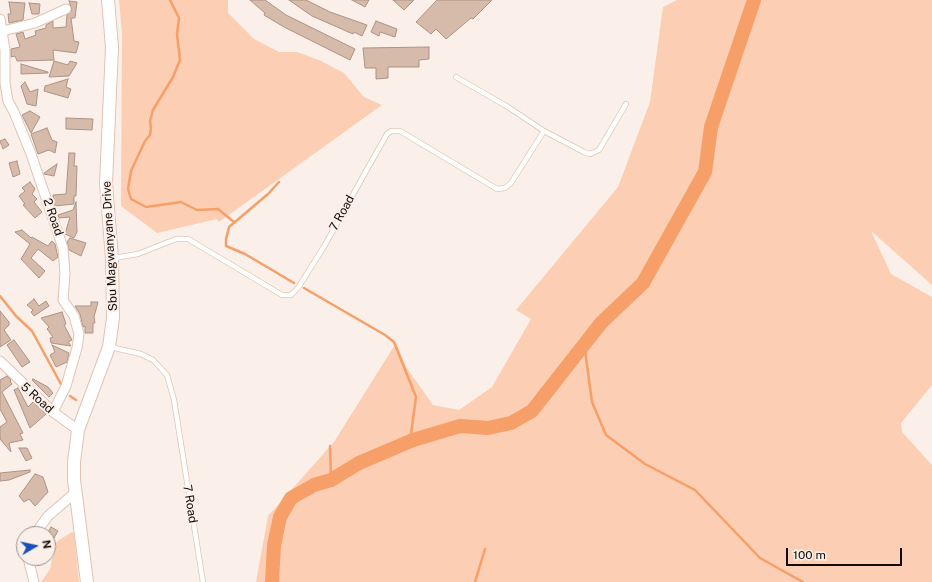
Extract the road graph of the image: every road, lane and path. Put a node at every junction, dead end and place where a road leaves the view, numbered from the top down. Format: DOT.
graph roads {
  1 [pos="108,0"];
  2 [pos="66,10"];
  3 [pos="0,19"];
  4 [pos="3,31"];
  5 [pos="456,77"];
  6 [pos="626,104"];
  7 [pos="544,131"];
  8 [pos="112,259"];
  9 [pos="109,347"];
  10 [pos="0,361"];
  11 [pos="52,412"];
  12 [pos="78,430"];
  13 [pos="76,492"];
  14 [pos="41,526"];
  15 [pos="30,566"];
  16 [pos="34,582"];
  17 [pos="87,582"];
  18 [pos="203,582"];
  1 -- 8 [label="main road, Sbu Magwanyane Drive"];
  2 -- 4 [label="street"];
  3 -- 4 [label="street, 2 Road"];
  4 -- 11 [label="street, 2 Road"];
  5 -- 7 [label="lane"];
  6 -- 7 [label="lane"];
  7 -- 8 [label="lane, 7 Road"];
  8 -- 9 [label="main road, Sbu Magwanyane Drive"];
  9 -- 12 [label="main road, Sbu Magwanyane Drive"];
  9 -- 18 [label="lane, 7 Road"];
  10 -- 11 [label="street, 5 Road"];
  11 -- 12 [label="street, 5 Road"];
  12 -- 13 [label="main road, Sbu Magwanyane Drive"];
  13 -- 14 [label="street"];
  13 -- 17 [label="main road, Sbu Magwanyane Drive"];
  15 -- 16 [label="street"];
}
